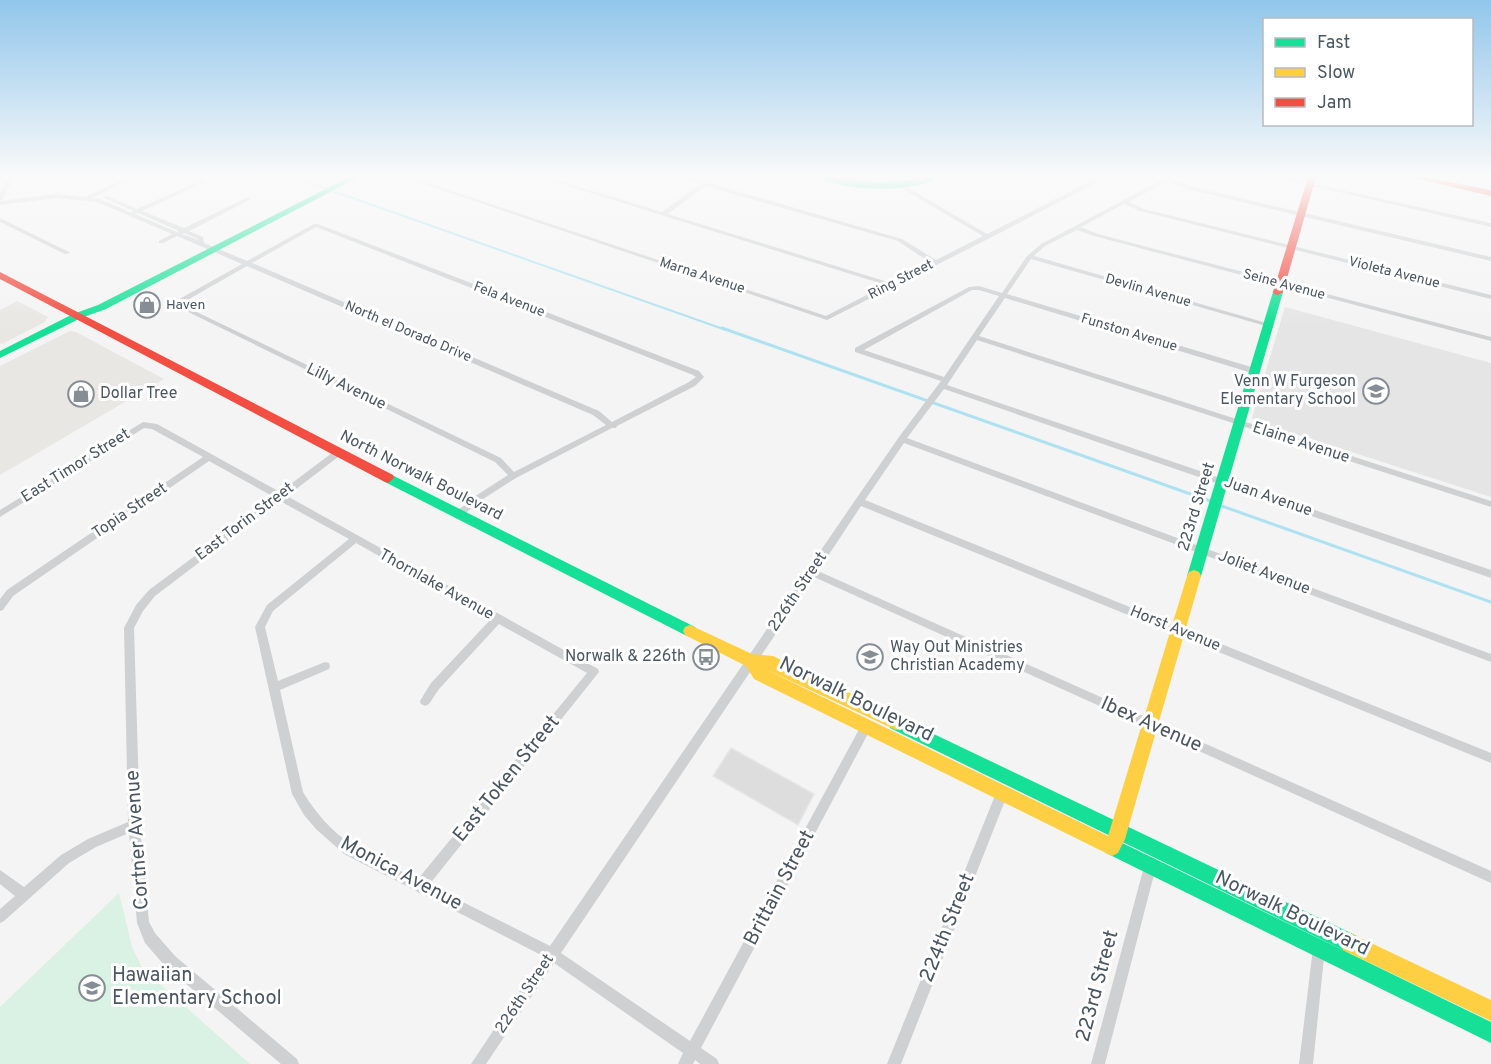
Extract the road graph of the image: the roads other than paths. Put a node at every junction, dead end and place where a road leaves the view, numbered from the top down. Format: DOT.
graph roads {
  1 [pos="13,227"];
  2 [pos="159,227"];
  3 [pos="175,227"];
  4 [pos="193,227"];
  5 [pos="246,227"];
  6 [pos="313,227"];
  7 [pos="320,227"];
  8 [pos="555,227"];
  9 [pos="704,227"];
  10 [pos="854,227"];
  11 [pos="970,227"];
  12 [pos="1008,227"];
  13 [pos="1209,227"];
  14 [pos="1297,227"];
  15 [pos="1356,227"];
  16 [pos="1078,228"];
  17 [pos="184,231"];
  18 [pos="176,234"];
  19 [pos="988,237"];
  20 [pos="161,242"];
  21 [pos="208,245"];
  22 [pos="1291,247"];
  23 [pos="67,254"];
  24 [pos="1029,258"];
  25 [pos="1491,258"];
  26 [pos="247,262"];
  27 [pos="936,263"];
  28 [pos="0,275"];
  29 [pos="1280,284"];
  30 [pos="891,285"];
  31 [pos="1003,296"];
  32 [pos="1491,297"];
  33 [pos="77,316"];
  34 [pos="827,318"];
  35 [pos="1268,325"];
  36 [pos="975,337"];
  37 [pos="1491,339"];
  38 [pos="0,356"];
  39 [pos="1255,371"];
  40 [pos="944,383"];
  41 [pos="1239,423"];
  42 [pos="154,426"];
  43 [pos="613,426"];
  44 [pos="902,439"];
  45 [pos="339,452"];
  46 [pos="209,457"];
  47 [pos="513,476"];
  48 [pos="1220,487"];
  49 [pos="279,497"];
  50 [pos="860,501"];
  51 [pos="1491,504"];
  52 [pos="0,513"];
  53 [pos="459,514"];
  54 [pos="355,539"];
  55 [pos="1202,550"];
  56 [pos="812,572"];
  57 [pos="1491,574"];
  58 [pos="152,593"];
  59 [pos="0,607"];
  60 [pos="498,619"];
  61 [pos="1177,630"];
  62 [pos="1491,658"];
  63 [pos="751,661"];
  64 [pos="325,666"];
  65 [pos="594,672"];
  66 [pos="273,688"];
  67 [pos="424,701"];
  68 [pos="874,712"];
  69 [pos="1149,724"];
  70 [pos="866,726"];
  71 [pos="1491,758"];
  72 [pos="1002,793"];
  73 [pos="134,825"];
  74 [pos="1119,830"];
  75 [pos="1114,848"];
  76 [pos="1155,848"];
  77 [pos="1150,866"];
  78 [pos="0,876"];
  79 [pos="1491,876"];
  80 [pos="420,886"];
  81 [pos="24,895"];
  82 [pos="0,917"];
  83 [pos="1319,948"];
  84 [pos="552,954"];
  85 [pos="1491,1011"];
  86 [pos="1491,1033"];
  87 [pos="693,1050"];
  88 [pos="292,1064"];
  89 [pos="478,1064"];
  90 [pos="686,1064"];
  91 [pos="712,1064"];
  92 [pos="894,1064"];
  93 [pos="1098,1064"];
  94 [pos="1306,1064"];
  1 -- 23 [label="street"];
  2 -- 18 [label="street, North el Dorado Drive"];
  3 -- 17 [label="street, North el Dorado Drive"];
  4 -- 17 [label="street"];
  5 -- 21 [label="main road"];
  6 -- 26 [label="street, Fela Avenue"];
  7 -- 43 [label="street, Fela Avenue"];
  8 -- 34 [label="street, Marna Avenue"];
  9 -- 30 [label="street"];
  10 -- 27 [label="street"];
  11 -- 19 [label="street"];
  12 -- 19 [label="street, Ring Street"];
  13 -- 22 [label="street, Violeta Avenue"];
  14 -- 22 [label="main road, 223rd Street"];
  15 -- 25 [label="street"];
  16 -- 24 [label="street, 226th Street"];
  16 -- 29 [label="street, Seine Avenue"];
  17 -- 18 [label="street"];
  17 -- 21 [label="street, North el Dorado Drive"];
  18 -- 20 [label="street"];
  18 -- 21 [label="street, North el Dorado Drive"];
  19 -- 27 [label="street, Ring Street"];
  21 -- 26 [label="street, North el Dorado Drive"];
  21 -- 33 [label="main road"];
  22 -- 29 [label="main road, 223rd Street"];
  22 -- 32 [label="street, Violeta Avenue"];
  24 -- 31 [label="street, 226th Street"];
  24 -- 35 [label="street, Devlin Avenue"];
  26 -- 43 [label="street, North el Dorado Drive"];
  26 -- 47 [label="street, Lilly Avenue"];
  27 -- 30 [label="street, Ring Street"];
  28 -- 33 [label="main road"];
  29 -- 35 [label="main road, 223rd Street"];
  29 -- 37 [label="street, Seine Avenue"];
  30 -- 34 [label="street, Ring Street"];
  31 -- 36 [label="street, 226th Street"];
  31 -- 39 [label="street, Funston Avenue"];
  31 -- 40 [label="street, Funston Avenue"];
  33 -- 38 [label="main road"];
  33 -- 45 [label="main road, North Norwalk Boulevard"];
  35 -- 39 [label="main road, 223rd Street"];
  36 -- 40 [label="street, 226th Street"];
  36 -- 41 [label="street, Elaine Avenue"];
  39 -- 41 [label="main road, 223rd Street"];
  40 -- 44 [label="street, 226th Street"];
  40 -- 48 [label="street, Juan Avenue"];
  41 -- 48 [label="main road, 223rd Street"];
  41 -- 51 [label="street, Elaine Avenue"];
  42 -- 46 [label="street, Thornlake Avenue"];
  42 -- 52 [label="street, East Timor Street"];
  43 -- 47 [label="street"];
  44 -- 50 [label="street, 226th Street"];
  44 -- 55 [label="street, Joliet Avenue"];
  45 -- 49 [label="street, East Torin Street"];
  45 -- 53 [label="main road, North Norwalk Boulevard"];
  46 -- 49 [label="street, Thornlake Avenue"];
  46 -- 59 [label="street, Topia Street"];
  47 -- 53 [label="street"];
  48 -- 55 [label="main road, 223rd Street"];
  48 -- 57 [label="street, Juan Avenue"];
  49 -- 54 [label="street, Thornlake Avenue"];
  49 -- 58 [label="street, East Torin Street"];
  50 -- 56 [label="street, 226th Street"];
  50 -- 61 [label="street, Horst Avenue"];
  53 -- 63 [label="main road, North Norwalk Boulevard"];
  54 -- 60 [label="street, Thornlake Avenue"];
  54 -- 66 [label="street, Monica Avenue"];
  55 -- 61 [label="main road, 223rd Street"];
  55 -- 62 [label="street, Joliet Avenue"];
  56 -- 63 [label="street, 226th Street"];
  56 -- 69 [label="street, Ibex Avenue"];
  58 -- 73 [label="street, Cortner Avenue"];
  60 -- 65 [label="street, Thornlake Avenue"];
  60 -- 67 [label="street"];
  61 -- 69 [label="main road, 223rd Street"];
  61 -- 71 [label="street, Horst Avenue"];
  63 -- 68 [label="main road, Norwalk Boulevard"];
  63 -- 70 [label="main road, Norwalk Boulevard"];
  63 -- 84 [label="street, 226th Street"];
  64 -- 66 [label="street"];
  65 -- 80 [label="street, East Token Street"];
  66 -- 80 [label="street, Monica Avenue"];
  68 -- 70 [label="street, Brittain Street"];
  68 -- 74 [label="main road, Norwalk Boulevard"];
  69 -- 74 [label="main road, 223rd Street"];
  69 -- 79 [label="street, Ibex Avenue"];
  70 -- 72 [label="main road, Norwalk Boulevard"];
  70 -- 87 [label="street, Brittain Street"];
  72 -- 75 [label="main road, Norwalk Boulevard"];
  72 -- 92 [label="street, 224th Street"];
  73 -- 81 [label="street"];
  73 -- 88 [label="street, Cortner Avenue"];
  74 -- 75 [label="main road, 223rd Street"];
  74 -- 76 [label="main road, Norwalk Boulevard"];
  75 -- 77 [label="main road, Norwalk Boulevard"];
  76 -- 77 [label="street, 223rd Street"];
  76 -- 85 [label="main road, Norwalk Boulevard"];
  77 -- 83 [label="main road, Norwalk Boulevard"];
  77 -- 93 [label="street, 223rd Street"];
  78 -- 81 [label="street"];
  80 -- 84 [label="street, Monica Avenue"];
  81 -- 82 [label="street"];
  83 -- 86 [label="main road, Norwalk Boulevard"];
  83 -- 94 [label="street"];
  84 -- 87 [label="street, Monica Avenue"];
  84 -- 89 [label="street, 226th Street"];
  87 -- 90 [label="street, Brittain Street"];
  87 -- 91 [label="street, Monica Avenue"];
}
